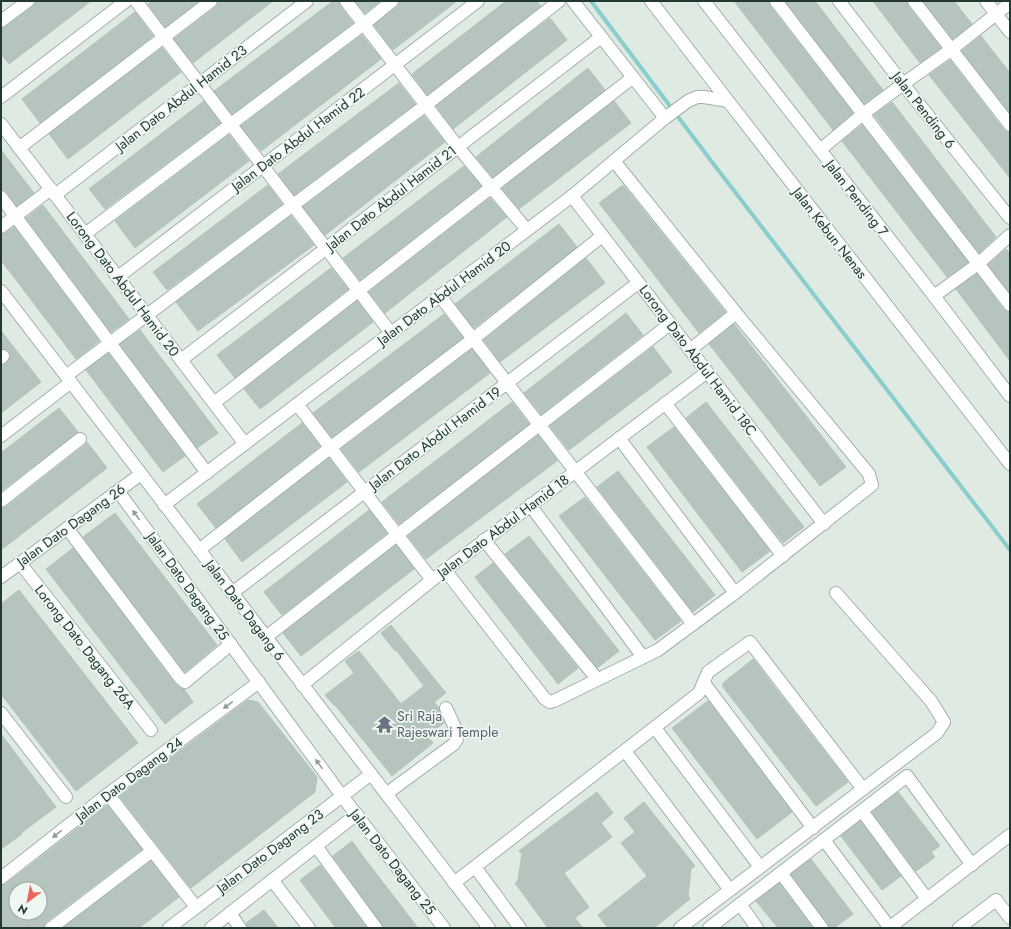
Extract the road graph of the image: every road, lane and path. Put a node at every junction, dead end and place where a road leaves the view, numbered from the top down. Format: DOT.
graph roads {
  1 [pos="28,1"];
  2 [pos="126,1"];
  3 [pos="136,1"];
  4 [pos="211,1"];
  5 [pos="307,1"];
  6 [pos="346,1"];
  7 [pos="392,1"];
  8 [pos="478,1"];
  9 [pos="559,1"];
  10 [pos="573,1"];
  11 [pos="651,1"];
  12 [pos="705,1"];
  13 [pos="776,1"];
  14 [pos="839,1"];
  15 [pos="914,1"];
  16 [pos="986,1"];
  17 [pos="1010,3"];
  18 [pos="996,14"];
  19 [pos="1,21"];
  20 [pos="364,24"];
  21 [pos="1010,32"];
  22 [pos="164,37"];
  23 [pos="601,37"];
  24 [pos="952,49"];
  25 [pos="395,65"];
  26 [pos="632,78"];
  27 [pos="200,83"];
  28 [pos="903,84"];
  29 [pos="1,97"];
  30 [pos="728,101"];
  31 [pos="426,105"];
  32 [pos="863,114"];
  33 [pos="665,118"];
  34 [pos="1,124"];
  35 [pos="231,124"];
  36 [pos="1010,125"];
  37 [pos="458,146"];
  38 [pos="19,148"];
  39 [pos="820,150"];
  40 [pos="614,161"];
  41 [pos="263,166"];
  42 [pos="492,187"];
  43 [pos="53,192"];
  44 [pos="572,196"];
  45 [pos="1,197"];
  46 [pos="293,205"];
  47 [pos="16,216"];
  48 [pos="1010,218"];
  49 [pos="1,227"];
  50 [pos="527,230"];
  51 [pos="85,234"];
  52 [pos="1010,235"];
  53 [pos="602,236"];
  54 [pos="326,248"];
  55 [pos="978,264"];
  56 [pos="118,277"];
  57 [pos="638,283"];
  58 [pos="359,291"];
  59 [pos="2,296"];
  60 [pos="440,296"];
  61 [pos="934,296"];
  62 [pos="1010,305"];
  63 [pos="736,313"];
  64 [pos="147,315"];
  65 [pos="670,324"];
  66 [pos="391,333"];
  67 [pos="473,339"];
  68 [pos="110,343"];
  69 [pos="690,350"];
  70 [pos="181,360"];
  71 [pos="707,372"];
  72 [pos="68,379"];
  73 [pos="507,383"];
  74 [pos="1010,396"];
  75 [pos="214,403"];
  76 [pos="665,403"];
  77 [pos="297,404"];
  78 [pos="539,425"];
  79 [pos="1,436"];
  80 [pos="619,438"];
  81 [pos="80,439"];
  82 [pos="245,444"];
  83 [pos="330,448"];
  84 [pos="1010,464"];
  85 [pos="575,471"];
  86 [pos="206,473"];
  87 [pos="141,474"];
  88 [pos="118,491"];
  89 [pos="365,492"];
  90 [pos="1,501"];
  91 [pos="164,505"];
  92 [pos="530,505"];
  93 [pos="824,524"];
  94 [pos="67,528"];
  95 [pos="397,535"];
  96 [pos="484,540"];
  97 [pos="199,550"];
  98 [pos="783,556"];
  99 [pos="20,563"];
  100 [pos="445,570"];
  101 [pos="1,577"];
  102 [pos="432,580"];
  103 [pos="232,593"];
  104 [pos="836,593"];
  105 [pos="735,594"];
  106 [pos="693,624"];
  107 [pos="266,638"];
  108 [pos="231,644"];
  109 [pos="643,657"];
  110 [pos="597,679"];
  111 [pos="259,682"];
  112 [pos="704,683"];
  113 [pos="302,685"];
  114 [pos="446,708"];
  115 [pos="1,713"];
  116 [pos="655,728"];
  117 [pos="151,730"];
  118 [pos="625,751"];
  119 [pos="371,774"];
  120 [pos="863,789"];
  121 [pos="108,794"];
  122 [pos="386,794"];
  123 [pos="342,796"];
  124 [pos="66,797"];
  125 [pos="862,811"];
  126 [pos="356,814"];
  127 [pos="813,828"];
  128 [pos="1010,835"];
  129 [pos="824,840"];
  130 [pos="316,846"];
  131 [pos="152,851"];
  132 [pos="972,865"];
  133 [pos="475,867"];
  134 [pos="760,867"];
  135 [pos="781,873"];
  136 [pos="1,878"];
  137 [pos="272,880"];
  138 [pos="454,883"];
  139 [pos="730,890"];
  140 [pos="927,900"];
  141 [pos="740,904"];
  142 [pos="196,908"];
  143 [pos="230,913"];
  144 [pos="1010,918"];
  145 [pos="51,928"];
  146 [pos="169,928"];
  147 [pos="211,928"];
  148 [pos="240,928"];
  149 [pos="309,928"];
  150 [pos="376,928"];
  151 [pos="444,928"];
  152 [pos="489,928"];
  153 [pos="520,928"];
  154 [pos="680,928"];
  155 [pos="709,928"];
  156 [pos="757,928"];
  157 [pos="822,928"];
  158 [pos="889,928"];
  159 [pos="959,928"];
  1 -- 19 [label="street"];
  2 -- 29 [label="street"];
  3 -- 22 [label="street"];
  4 -- 22 [label="street"];
  5 -- 27 [label="street, Jalan Dato Abdul Hamid 23"];
  6 -- 20 [label="street"];
  7 -- 20 [label="street"];
  8 -- 25 [label="street, Jalan Dato Abdul Hamid 22"];
  9 -- 31 [label="street"];
  10 -- 23 [label="street"];
  11 -- 30 [label="street, Jalan Kebun Nenas"];
  12 -- 39 [label="street, Jalan Pending 7"];
  13 -- 32 [label="street"];
  14 -- 28 [label="street, Jalan Pending 6"];
  15 -- 24 [label="street"];
  16 -- 18 [label="street"];
  17 -- 18 [label="street"];
  18 -- 21 [label="street"];
  18 -- 24 [label="street"];
  20 -- 25 [label="street"];
  20 -- 35 [label="street"];
  22 -- 27 [label="street"];
  22 -- 38 [label="street"];
  23 -- 26 [label="street"];
  23 -- 37 [label="street, Jalan Dato Abdul Hamid 21"];
  24 -- 28 [label="street"];
  24 -- 36 [label="street"];
  25 -- 31 [label="street"];
  25 -- 41 [label="street, Jalan Dato Abdul Hamid 22"];
  26 -- 33 [label="street"];
  26 -- 42 [label="street"];
  27 -- 35 [label="street"];
  27 -- 43 [label="street, Jalan Dato Abdul Hamid 23"];
  28 -- 32 [label="street"];
  28 -- 48 [label="street, Jalan Pending 6"];
  30 -- 33 [label="street, Jalan Dato Abdul Hamid 20"];
  30 -- 84 [label="street, Jalan Kebun Nenas"];
  31 -- 37 [label="street"];
  31 -- 46 [label="street"];
  32 -- 39 [label="street"];
  32 -- 55 [label="street"];
  33 -- 40 [label="street, Jalan Dato Abdul Hamid 20"];
  34 -- 38 [label="street, Lorong Dato Abdul Hamid 20"];
  35 -- 41 [label="street"];
  35 -- 51 [label="street"];
  37 -- 42 [label="street"];
  37 -- 54 [label="street, Jalan Dato Abdul Hamid 21"];
  38 -- 43 [label="street, Lorong Dato Abdul Hamid 20"];
  39 -- 61 [label="street, Jalan Pending 7"];
  40 -- 44 [label="street, Jalan Dato Abdul Hamid 20"];
  40 -- 63 [label="street"];
  41 -- 46 [label="street"];
  41 -- 56 [label="street, Jalan Dato Abdul Hamid 22"];
  42 -- 50 [label="street"];
  42 -- 58 [label="street"];
  43 -- 47 [label="street, Jalan Dato Abdul Hamid 23"];
  43 -- 51 [label="street, Lorong Dato Abdul Hamid 20"];
  44 -- 50 [label="street, Jalan Dato Abdul Hamid 20"];
  44 -- 53 [label="street, Lorong Dato Abdul Hamid 18C"];
  45 -- 47 [label="street"];
  46 -- 54 [label="street"];
  46 -- 64 [label="street"];
  47 -- 49 [label="street, Jalan Dato Abdul Hamid 23"];
  47 -- 68 [label="street"];
  50 -- 60 [label="street, Jalan Dato Abdul Hamid 20"];
  51 -- 56 [label="street, Lorong Dato Abdul Hamid 20"];
  52 -- 55 [label="street"];
  53 -- 57 [label="street, Lorong Dato Abdul Hamid 18C"];
  53 -- 67 [label="street"];
  54 -- 58 [label="street"];
  54 -- 70 [label="street, Jalan Dato Abdul Hamid 21"];
  55 -- 61 [label="street"];
  55 -- 62 [label="street"];
  56 -- 64 [label="street, Lorong Dato Abdul Hamid 20"];
  57 -- 65 [label="street, Lorong Dato Abdul Hamid 18C"];
  57 -- 73 [label="street, Jalan Dato Abdul Hamid 19"];
  58 -- 66 [label="street"];
  58 -- 75 [label="street"];
  59 -- 72 [label="street, Jalan Dato Dagang 6"];
  60 -- 66 [label="street, Jalan Dato Abdul Hamid 20"];
  60 -- 67 [label="street"];
  61 -- 74 [label="street, Jalan Pending 7"];
  63 -- 69 [label="street"];
  63 -- 93 [label="street"];
  64 -- 68 [label="street"];
  64 -- 70 [label="street, Lorong Dato Abdul Hamid 20"];
  65 -- 69 [label="street, Lorong Dato Abdul Hamid 18C"];
  65 -- 78 [label="street"];
  66 -- 77 [label="street, Jalan Dato Abdul Hamid 20"];
  67 -- 73 [label="street"];
  67 -- 83 [label="street"];
  68 -- 72 [label="street"];
  68 -- 86 [label="street"];
  69 -- 71 [label="street, Lorong Dato Abdul Hamid 18C"];
  70 -- 75 [label="street, Lorong Dato Abdul Hamid 20"];
  71 -- 76 [label="street, Jalan Dato Abdul Hamid 18"];
  71 -- 93 [label="street, Lorong Dato Abdul Hamid 18C"];
  72 -- 79 [label="street"];
  72 -- 87 [label="street, Jalan Dato Dagang 6"];
  73 -- 78 [label="street"];
  73 -- 89 [label="street, Jalan Dato Abdul Hamid 19"];
  75 -- 82 [label="street, Lorong Dato Abdul Hamid 20"];
  76 -- 80 [label="street, Jalan Dato Abdul Hamid 18"];
  76 -- 98 [label="street"];
  77 -- 82 [label="street, Jalan Dato Abdul Hamid 20"];
  77 -- 83 [label="street"];
  78 -- 85 [label="street"];
  78 -- 95 [label="street"];
  80 -- 85 [label="street, Jalan Dato Abdul Hamid 18"];
  80 -- 105 [label="street"];
  81 -- 90 [label="street"];
  82 -- 86 [label="street, Jalan Dato Abdul Hamid 20"];
  83 -- 89 [label="street"];
  83 -- 97 [label="street"];
  85 -- 92 [label="street, Jalan Dato Abdul Hamid 18"];
  85 -- 106 [label="street"];
  86 -- 91 [label="street, Jalan Dato Abdul Hamid 20"];
  87 -- 88 [label="street, Jalan Dato Dagang 26"];
  87 -- 91 [label="street, Jalan Dato Dagang 6"];
  88 -- 94 [label="street, Jalan Dato Dagang 26"];
  108 -- 88 [label="street, Jalan Dato Dagang 25, one-way"];
  89 -- 95 [label="street"];
  89 -- 103 [label="street, Jalan Dato Abdul Hamid 19"];
  91 -- 97 [label="street, Jalan Dato Dagang 6"];
  92 -- 96 [label="street, Jalan Dato Abdul Hamid 18"];
  92 -- 109 [label="street"];
  93 -- 98 [label="street"];
  94 -- 99 [label="street, Jalan Dato Dagang 26"];
  94 -- 108 [label="street"];
  95 -- 102 [label="street"];
  95 -- 107 [label="street"];
  96 -- 100 [label="street, Jalan Dato Abdul Hamid 18"];
  96 -- 110 [label="street"];
  97 -- 103 [label="street, Jalan Dato Dagang 6"];
  98 -- 105 [label="street"];
  99 -- 101 [label="street, Jalan Dato Dagang 26"];
  99 -- 117 [label="street, Lorong Dato Dagang 26A"];
  100 -- 102 [label="street, Jalan Dato Abdul Hamid 18"];
  100 -- 110 [label="street"];
  102 -- 113 [label="street, Jalan Dato Abdul Hamid 18"];
  103 -- 107 [label="street, Jalan Dato Dagang 6"];
  104 -- 120 [label="street"];
  105 -- 106 [label="street"];
  106 -- 109 [label="street"];
  107 -- 113 [label="street, Jalan Dato Dagang 6"];
  108 -- 111 [label="street, Jalan Dato Dagang 25"];
  109 -- 110 [label="street"];
  111 -- 121 [label="street, Jalan Dato Dagang 24, one-way"];
  123 -- 111 [label="street, Jalan Dato Dagang 25, one-way"];
  112 -- 116 [label="street"];
  112 -- 120 [label="street"];
  112 -- 127 [label="street"];
  113 -- 119 [label="street, Jalan Dato Dagang 6"];
  114 -- 122 [label="street"];
  115 -- 124 [label="street"];
  116 -- 118 [label="street"];
  116 -- 134 [label="street"];
  118 -- 133 [label="street"];
  118 -- 139 [label="street"];
  119 -- 122 [label="street, Jalan Dato Dagang 6"];
  119 -- 123 [label="street, Jalan Dato Dagang 23"];
  120 -- 127 [label="street"];
  121 -- 131 [label="street"];
  121 -- 136 [label="street, Jalan Dato Dagang 24, one-way"];
  122 -- 138 [label="street, Jalan Dato Dagang 6"];
  123 -- 126 [label="street, Jalan Dato Dagang 25"];
  123 -- 142 [label="street, Jalan Dato Dagang 23"];
  125 -- 129 [label="street"];
  125 -- 132 [label="street"];
  125 -- 140 [label="street"];
  126 -- 130 [label="street, Jalan Dato Dagang 23"];
  126 -- 151 [label="street, Jalan Dato Dagang 25"];
  127 -- 134 [label="street"];
  128 -- 132 [label="street"];
  129 -- 135 [label="street"];
  129 -- 158 [label="street"];
  130 -- 137 [label="street, Jalan Dato Dagang 23"];
  130 -- 150 [label="street"];
  131 -- 142 [label="street"];
  131 -- 145 [label="street"];
  132 -- 140 [label="street"];
  133 -- 138 [label="street"];
  133 -- 153 [label="street"];
  134 -- 139 [label="street"];
  135 -- 141 [label="street"];
  135 -- 157 [label="street"];
  137 -- 143 [label="street, Jalan Dato Dagang 23"];
  137 -- 149 [label="street"];
  138 -- 152 [label="street, Jalan Dato Dagang 6"];
  139 -- 154 [label="street"];
  140 -- 158 [label="street"];
  141 -- 155 [label="street"];
  141 -- 156 [label="street"];
  142 -- 146 [label="street, Jalan Dato Dagang 23"];
  143 -- 147 [label="street, Jalan Dato Dagang 23"];
  143 -- 148 [label="street"];
  144 -- 159 [label="street"];
}
